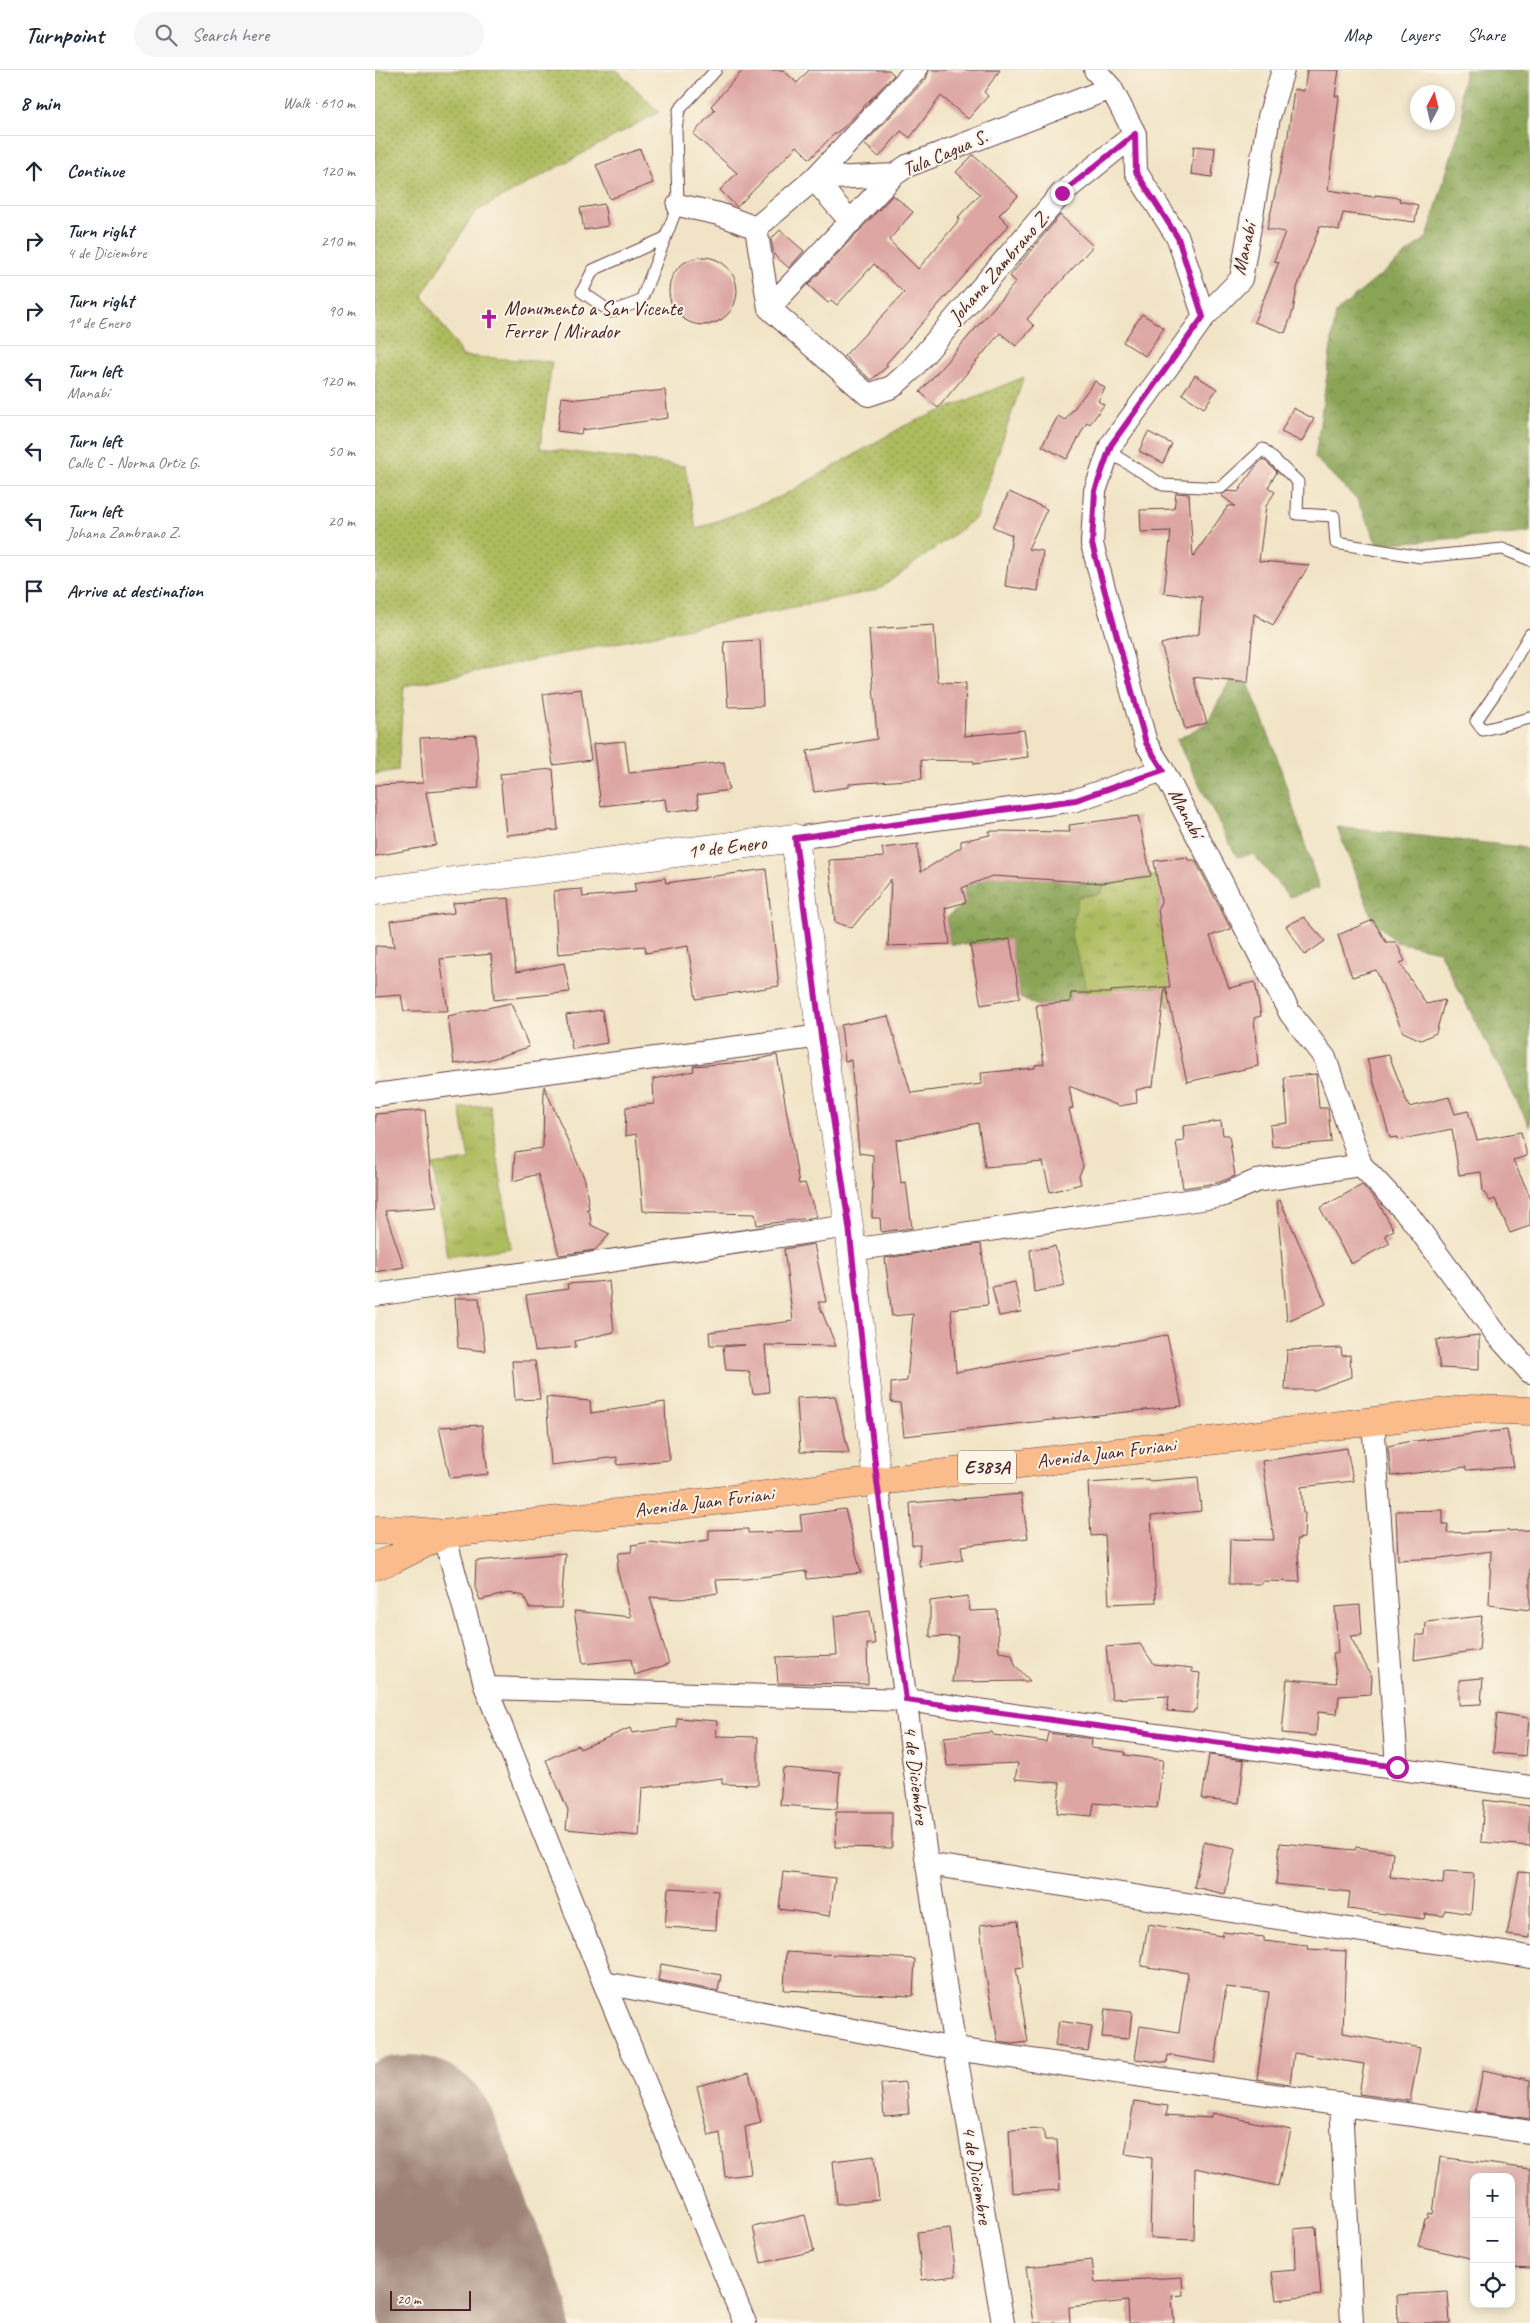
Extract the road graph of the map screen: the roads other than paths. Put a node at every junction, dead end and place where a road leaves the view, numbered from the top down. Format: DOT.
graph roads {
  1 [pos="716,70"];
  2 [pos="916,70"];
  3 [pos="1095,70"];
  4 [pos="1283,70"];
  5 [pos="1111,88"];
  6 [pos="1135,134"];
  7 [pos="894,175"];
  8 [pos="814,179"];
  9 [pos="678,205"];
  10 [pos="851,222"];
  11 [pos="756,228"];
  12 [pos="665,238"];
  13 [pos="769,308"];
  14 [pos="1203,317"];
  15 [pos="1109,452"];
  16 [pos="1530,560"];
  17 [pos="1530,634"];
  18 [pos="1530,718"];
  19 [pos="1163,770"];
  20 [pos="795,838"];
  21 [pos="375,891"];
  22 [pos="821,1036"];
  23 [pos="375,1095"];
  24 [pos="1361,1164"];
  25 [pos="851,1238"];
  26 [pos="375,1295"];
  27 [pos="1530,1372"];
  28 [pos="1530,1411"];
  29 [pos="1373,1420"];
  30 [pos="877,1481"];
  31 [pos="375,1530"];
  32 [pos="444,1534"];
  33 [pos="375,1566"];
  34 [pos="486,1688"];
  35 [pos="906,1700"];
  36 [pos="1397,1767"];
  37 [pos="1530,1787"];
  38 [pos="927,1864"];
  39 [pos="1530,1957"];
  40 [pos="604,1983"];
  41 [pos="955,2048"];
  42 [pos="1341,2104"];
  43 [pos="1530,2132"];
  44 [pos="745,2323"];
  45 [pos="1003,2323"];
  46 [pos="1352,2323"];
  1 -- 9 [label="lane"];
  2 -- 8 [label="street"];
  3 -- 5 [label="street"];
  4 -- 14 [label="street, Manabí"];
  5 -- 6 [label="street"];
  5 -- 7 [label="street, Tula Cagua S."];
  6 -- 13 [label="street, Johana Zambrano Z."];
  6 -- 14 [label="street"];
  7 -- 8 [label="street"];
  7 -- 10 [label="street, Tula Cagua S."];
  8 -- 10 [label="street"];
  8 -- 11 [label="street"];
  9 -- 11 [label="street"];
  9 -- 12 [label="lane"];
  10 -- 13 [label="street, Tula Cagua S."];
  11 -- 13 [label="street"];
  12 -- 12 [label="lane"];
  14 -- 15 [label="street, Manabí"];
  15 -- 16 [label="lane"];
  15 -- 19 [label="street, Manabí"];
  17 -- 18 [label="lane"];
  19 -- 20 [label="street, 1º de Enero"];
  19 -- 24 [label="street, Manabí"];
  20 -- 21 [label="street, 1º de Enero"];
  20 -- 22 [label="street, 4 de Diciembre"];
  22 -- 23 [label="street"];
  22 -- 25 [label="street, 4 de Diciembre"];
  24 -- 25 [label="street"];
  24 -- 27 [label="street"];
  25 -- 26 [label="street"];
  25 -- 30 [label="street, 4 de Diciembre"];
  28 -- 29 [label="main road, Avenida Juan Furiani / E383A"];
  29 -- 30 [label="main road, Avenida Juan Furiani / E383A"];
  29 -- 36 [label="street"];
  30 -- 32 [label="main road, Avenida Juan Furiani / E383A"];
  30 -- 35 [label="street, 4 de Diciembre"];
  31 -- 32 [label="main road, Avenida Juan Furiani / E383A"];
  32 -- 33 [label="main road, Avenida Juan Furiani / E383A"];
  32 -- 34 [label="street"];
  34 -- 35 [label="street"];
  34 -- 40 [label="street"];
  35 -- 36 [label="street"];
  35 -- 38 [label="street, 4 de Diciembre"];
  36 -- 37 [label="street"];
  38 -- 39 [label="street"];
  38 -- 41 [label="street, 4 de Diciembre"];
  40 -- 41 [label="street"];
  40 -- 44 [label="street"];
  41 -- 42 [label="street"];
  41 -- 45 [label="street, 4 de Diciembre"];
  42 -- 43 [label="street"];
  42 -- 46 [label="street"];
}
